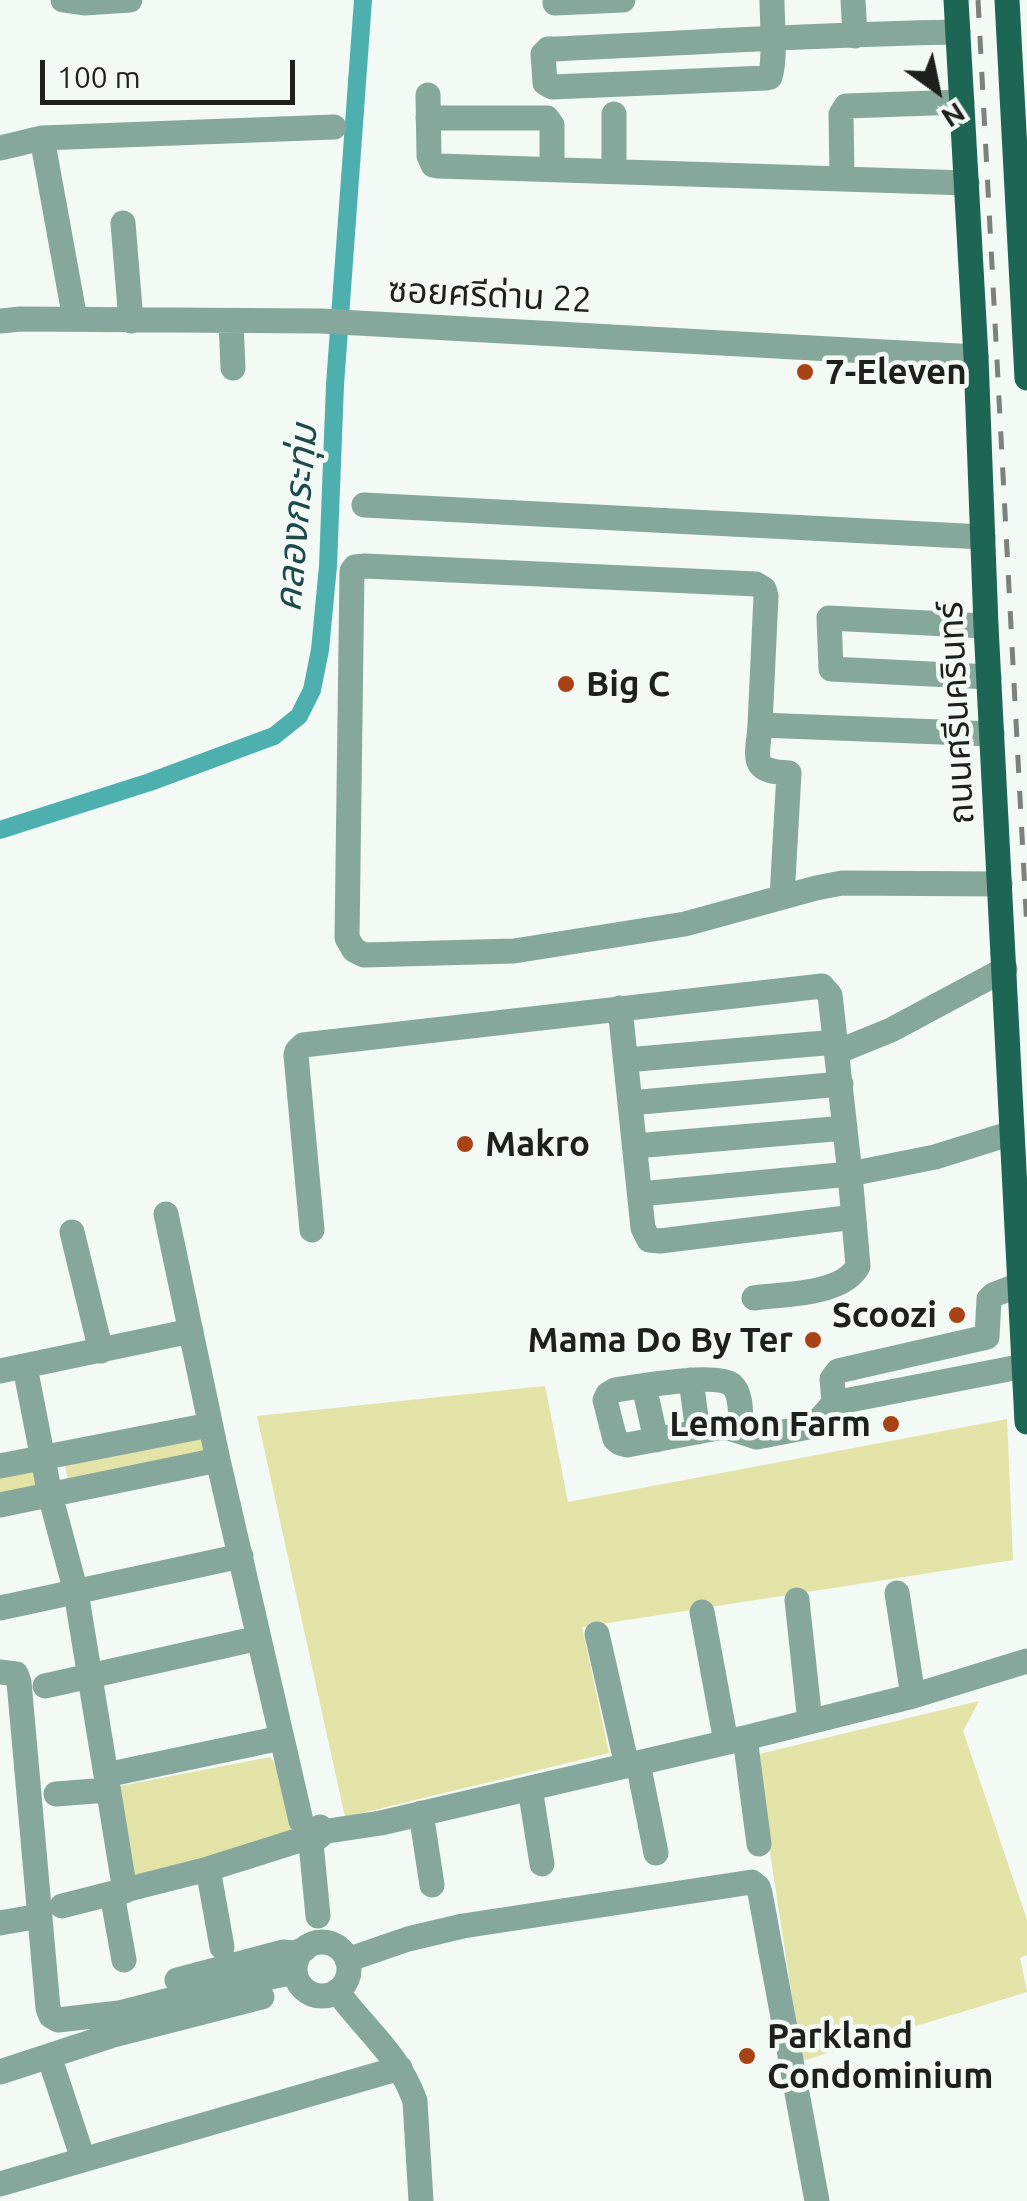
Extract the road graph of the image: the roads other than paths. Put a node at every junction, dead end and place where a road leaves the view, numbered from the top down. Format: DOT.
graph roads {
  1 [pos="63,0"];
  2 [pos="130,0"];
  3 [pos="623,0"];
  4 [pos="772,0"];
  5 [pos="854,0"];
  6 [pos="956,0"];
  7 [pos="1011,0"];
  8 [pos="555,3"];
  9 [pos="1027,8"];
  10 [pos="958,32"];
  11 [pos="855,36"];
  12 [pos="771,40"];
  13 [pos="962,102"];
  14 [pos="1020,108"];
  15 [pos="614,114"];
  16 [pos="334,127"];
  17 [pos="42,138"];
  18 [pos="0,148"];
  19 [pos="552,169"];
  20 [pos="614,171"];
  21 [pos="842,178"];
  22 [pos="967,183"];
  23 [pos="1022,186"];
  24 [pos="123,223"];
  25 [pos="75,319"];
  26 [pos="0,321"];
  27 [pos="131,321"];
  28 [pos="231,322"];
  29 [pos="976,357"];
  30 [pos="1027,365"];
  31 [pos="233,368"];
  32 [pos="1027,378"];
  33 [pos="364,505"];
  34 [pos="983,537"];
  35 [pos="986,626"];
  36 [pos="990,677"];
  37 [pos="760,725"];
  38 [pos="992,734"];
  39 [pos="1000,884"];
  40 [pos="782,897"];
  41 [pos="1005,969"];
  42 [pos="620,1008"];
  43 [pos="837,1047"];
  44 [pos="626,1060"];
  45 [pos="841,1084"];
  46 [pos="630,1103"];
  47 [pos="846,1128"];
  48 [pos="1012,1133"];
  49 [pos="635,1146"];
  50 [pos="850,1174"];
  51 [pos="640,1194"];
  52 [pos="166,1214"];
  53 [pos="854,1217"];
  54 [pos="312,1230"];
  55 [pos="72,1232"];
  56 [pos="1019,1285"];
  57 [pos="754,1298"];
  58 [pos="191,1332"];
  59 [pos="987,1337"];
  60 [pos="101,1351"];
  61 [pos="1024,1366"];
  62 [pos="7,1367"];
  63 [pos="988,1373"];
  64 [pos="691,1380"];
  65 [pos="644,1386"];
  66 [pos="834,1403"];
  67 [pos="1027,1422"];
  68 [pos="210,1425"];
  69 [pos="741,1431"];
  70 [pos="698,1432"];
  71 [pos="656,1440"];
  72 [pos="43,1457"];
  73 [pos="218,1460"];
  74 [pos="0,1466"];
  75 [pos="50,1495"];
  76 [pos="0,1506"];
  77 [pos="241,1556"];
  78 [pos="76,1592"];
  79 [pos="897,1593"];
  80 [pos="796,1600"];
  81 [pos="0,1608"];
  82 [pos="702,1612"];
  83 [pos="598,1634"];
  84 [pos="260,1638"];
  85 [pos="1027,1661"];
  86 [pos="0,1672"];
  87 [pos="90,1676"];
  88 [pos="45,1686"];
  89 [pos="914,1696"];
  90 [pos="810,1722"];
  91 [pos="281,1738"];
  92 [pos="736,1740"];
  93 [pos="632,1764"];
  94 [pos="107,1782"];
  95 [pos="530,1788"];
  96 [pos="56,1794"];
  97 [pos="422,1813"];
  98 [pos="308,1834"];
  99 [pos="759,1844"];
  100 [pos="656,1853"];
  101 [pos="542,1864"];
  102 [pos="208,1869"];
  103 [pos="432,1885"];
  104 [pos="118,1892"];
  105 [pos="51,1911"];
  106 [pos="318,1916"];
  107 [pos="0,1924"];
  108 [pos="222,1946"];
  109 [pos="124,1960"];
  110 [pos="300,1960"];
  111 [pos="347,1960"];
  112 [pos="337,1991"];
  113 [pos="262,1998"];
  114 [pos="49,2056"];
  115 [pos="400,2068"];
  116 [pos="0,2072"];
  117 [pos="82,2159"];
  118 [pos="0,2184"];
  119 [pos="421,2201"];
  120 [pos="817,2201"];
  1 -- 2 [label="street"];
  3 -- 8 [label="street"];
  4 -- 12 [label="street"];
  5 -- 11 [label="street"];
  6 -- 10 [label="main road, ถนนศรีนครินทร์"];
  7 -- 9 [label="street"];
  7 -- 14 [label="main road"];
  10 -- 11 [label="street"];
  10 -- 13 [label="main road, ถนนศรีนครินทร์"];
  11 -- 12 [label="street"];
  12 -- 12 [label="street"];
  13 -- 21 [label="street"];
  13 -- 22 [label="main road, ถนนศรีนครินทร์"];
  14 -- 23 [label="main road"];
  15 -- 20 [label="street"];
  16 -- 17 [label="street"];
  17 -- 18 [label="street"];
  17 -- 25 [label="street"];
  19 -- 19 [label="street"];
  19 -- 20 [label="street"];
  20 -- 21 [label="street"];
  21 -- 22 [label="street"];
  22 -- 29 [label="main road, ถนนศรีนครินทร์"];
  23 -- 30 [label="main road"];
  24 -- 27 [label="street"];
  25 -- 26 [label="street, ซอยศรีด่าน 22"];
  25 -- 27 [label="street, ซอยศรีด่าน 22"];
  27 -- 28 [label="street, ซอยศรีด่าน 22"];
  28 -- 29 [label="street, ซอยศรีด่าน 22"];
  28 -- 31 [label="street"];
  29 -- 34 [label="main road, ถนนศรีนครินทร์"];
  30 -- 32 [label="main road"];
  33 -- 34 [label="street"];
  34 -- 35 [label="main road, ถนนศรีนครินทร์"];
  35 -- 36 [label="main road, ถนนศรีนครินทร์"];
  35 -- 36 [label="street"];
  36 -- 38 [label="main road, ถนนศรีนครินทร์"];
  37 -- 38 [label="street"];
  37 -- 40 [label="street"];
  37 -- 40 [label="street"];
  38 -- 39 [label="main road, ถนนศรีนครินทร์"];
  39 -- 40 [label="street"];
  39 -- 41 [label="main road, ถนนศรีนครินทร์"];
  41 -- 43 [label="street"];
  41 -- 48 [label="main road, ถนนศรีนครินทร์"];
  42 -- 43 [label="street"];
  42 -- 44 [label="street"];
  42 -- 54 [label="street"];
  43 -- 44 [label="street"];
  43 -- 45 [label="street"];
  44 -- 46 [label="street"];
  45 -- 46 [label="street"];
  45 -- 47 [label="street"];
  46 -- 49 [label="street"];
  47 -- 49 [label="street"];
  47 -- 50 [label="street"];
  48 -- 50 [label="street"];
  48 -- 56 [label="main road, ถนนศรีนครินทร์"];
  49 -- 51 [label="street"];
  50 -- 51 [label="street"];
  50 -- 53 [label="street"];
  51 -- 53 [label="street"];
  52 -- 58 [label="street"];
  53 -- 57 [label="street"];
  55 -- 60 [label="street"];
  56 -- 59 [label="street"];
  56 -- 61 [label="main road, ถนนศรีนครินทร์"];
  58 -- 60 [label="street"];
  58 -- 68 [label="street"];
  59 -- 63 [label="street"];
  59 -- 66 [label="street"];
  60 -- 62 [label="street"];
  61 -- 63 [label="street"];
  61 -- 67 [label="main road, ถนนศรีนครินทร์"];
  62 -- 72 [label="street"];
  63 -- 66 [label="street"];
  64 -- 65 [label="street"];
  64 -- 69 [label="street"];
  64 -- 70 [label="street"];
  65 -- 71 [label="street"];
  65 -- 71 [label="street"];
  66 -- 69 [label="street"];
  68 -- 72 [label="street"];
  68 -- 73 [label="street"];
  69 -- 70 [label="street"];
  70 -- 71 [label="street"];
  72 -- 74 [label="street"];
  72 -- 75 [label="street"];
  73 -- 75 [label="street"];
  73 -- 77 [label="street"];
  75 -- 76 [label="street"];
  75 -- 78 [label="street"];
  77 -- 78 [label="street"];
  77 -- 84 [label="street"];
  78 -- 81 [label="street"];
  78 -- 87 [label="street"];
  79 -- 89 [label="street"];
  80 -- 90 [label="street"];
  82 -- 92 [label="street"];
  83 -- 93 [label="street"];
  84 -- 87 [label="street"];
  84 -- 91 [label="street"];
  85 -- 89 [label="street"];
  86 -- 105 [label="street"];
  87 -- 88 [label="street"];
  87 -- 94 [label="street"];
  89 -- 90 [label="street"];
  90 -- 92 [label="street"];
  91 -- 94 [label="street"];
  91 -- 98 [label="street"];
  92 -- 93 [label="street"];
  92 -- 99 [label="street"];
  93 -- 95 [label="street"];
  93 -- 100 [label="street"];
  94 -- 96 [label="street"];
  94 -- 104 [label="street"];
  95 -- 97 [label="street"];
  95 -- 101 [label="street"];
  97 -- 98 [label="street"];
  97 -- 103 [label="street"];
  98 -- 102 [label="street"];
  98 -- 106 [label="street"];
  102 -- 104 [label="street"];
  102 -- 108 [label="street"];
  104 -- 105 [label="street"];
  104 -- 109 [label="street"];
  105 -- 107 [label="street"];
  105 -- 110 [label="street"];
  110 -- 111 [label="street"];
  110 -- 112 [label="street"];
  111 -- 112 [label="street"];
  111 -- 120 [label="street"];
  112 -- 115 [label="street"];
  113 -- 114 [label="street"];
  114 -- 116 [label="street"];
  114 -- 117 [label="street"];
  115 -- 117 [label="street"];
  115 -- 119 [label="street"];
  117 -- 118 [label="street"];
}
